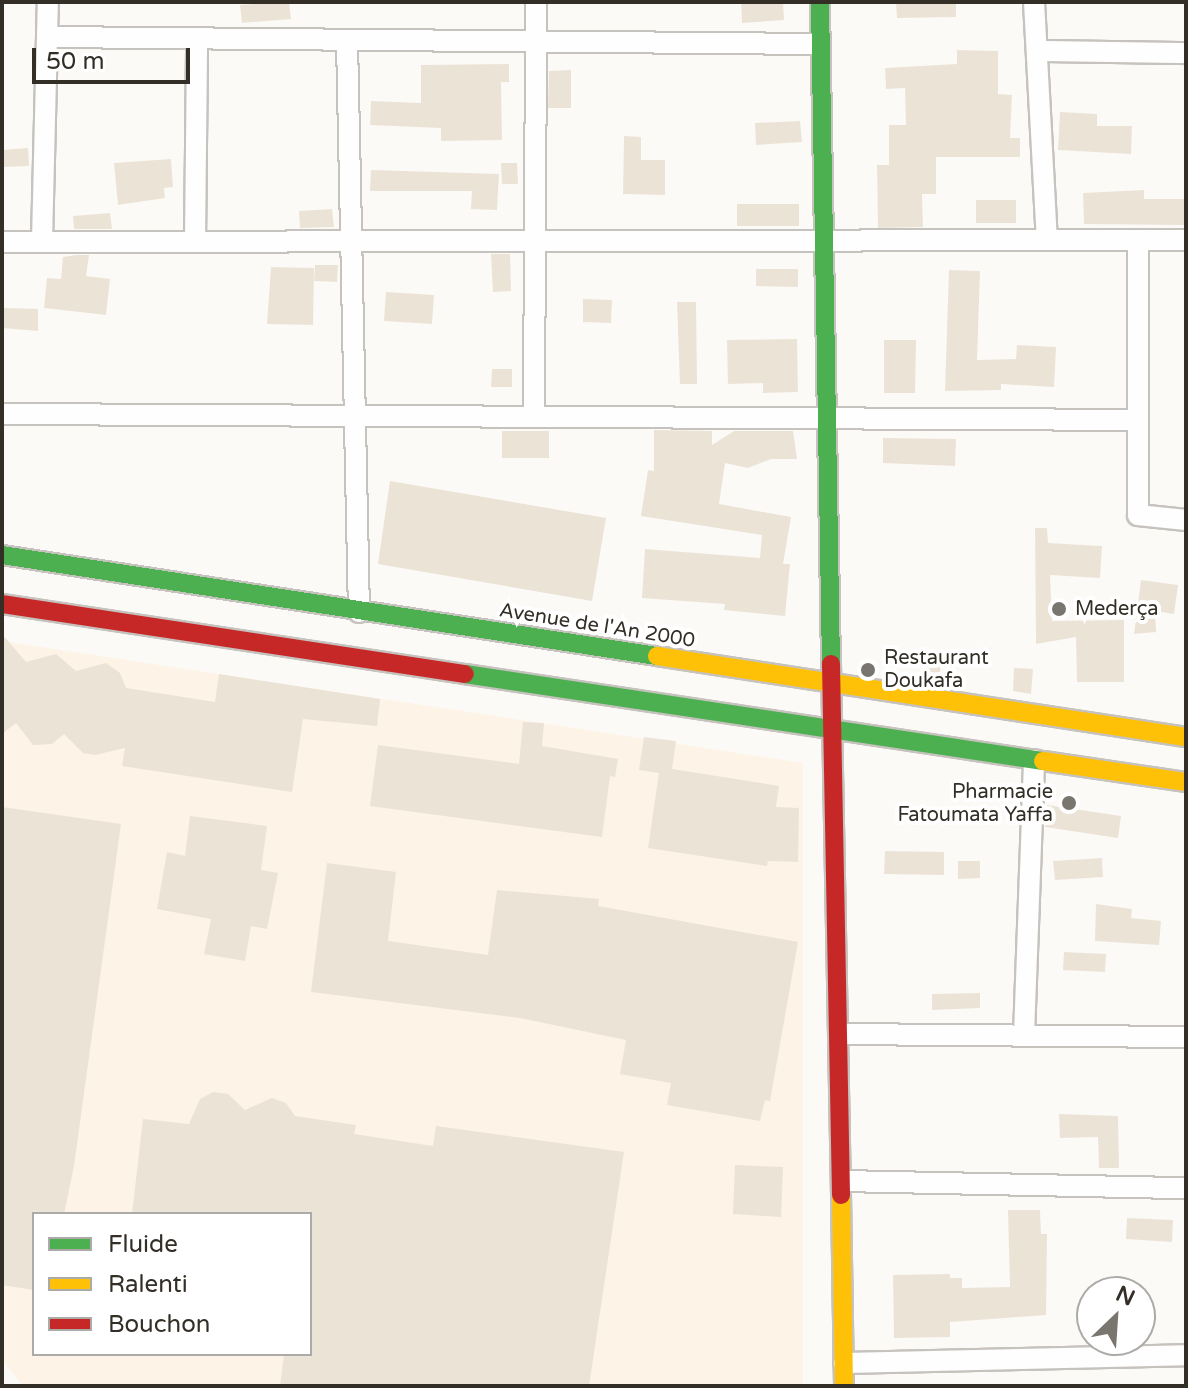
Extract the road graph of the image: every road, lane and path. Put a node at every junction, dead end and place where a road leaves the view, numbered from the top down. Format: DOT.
graph roads {
  1 [pos="48,2"];
  2 [pos="536,2"];
  3 [pos="820,2"];
  4 [pos="1034,2"];
  5 [pos="47,37"];
  6 [pos="197,39"];
  7 [pos="347,40"];
  8 [pos="535,41"];
  9 [pos="820,44"];
  10 [pos="1037,51"];
  11 [pos="1186,53"];
  12 [pos="823,240"];
  13 [pos="1047,240"];
  14 [pos="1138,240"];
  15 [pos="1186,240"];
  16 [pos="42,241"];
  17 [pos="352,241"];
  18 [pos="535,241"];
  19 [pos="2,242"];
  20 [pos="195,242"];
  21 [pos="2,414"];
  22 [pos="534,415"];
  23 [pos="356,416"];
  24 [pos="825,418"];
  25 [pos="1138,420"];
  26 [pos="1186,520"];
  27 [pos="2,555"];
  28 [pos="2,604"];
  29 [pos="359,612"];
  30 [pos="834,684"];
  31 [pos="837,730"];
  32 [pos="1186,737"];
  33 [pos="1034,760"];
  34 [pos="1186,782"];
  35 [pos="840,1034"];
  36 [pos="1024,1035"];
  37 [pos="1186,1037"];
  38 [pos="842,1181"];
  39 [pos="1186,1188"];
  40 [pos="1186,1355"];
  41 [pos="844,1363"];
  42 [pos="844,1386"];
  1 -- 5 [label="street"];
  2 -- 8 [label="street"];
  3 -- 9 [label="main road"];
  4 -- 10 [label="street"];
  5 -- 6 [label="street"];
  5 -- 16 [label="street"];
  6 -- 7 [label="street"];
  6 -- 20 [label="street"];
  7 -- 8 [label="street"];
  7 -- 17 [label="street"];
  8 -- 9 [label="street"];
  8 -- 18 [label="street"];
  9 -- 12 [label="main road"];
  10 -- 11 [label="street"];
  10 -- 13 [label="street"];
  12 -- 13 [label="street"];
  12 -- 18 [label="street"];
  12 -- 24 [label="main road"];
  13 -- 14 [label="street"];
  14 -- 15 [label="street"];
  14 -- 25 [label="street"];
  16 -- 19 [label="street"];
  16 -- 20 [label="street"];
  17 -- 18 [label="street"];
  17 -- 20 [label="street"];
  17 -- 23 [label="street"];
  18 -- 22 [label="street"];
  21 -- 23 [label="street"];
  22 -- 23 [label="street"];
  22 -- 24 [label="street"];
  23 -- 29 [label="street"];
  24 -- 25 [label="street"];
  24 -- 30 [label="main road"];
  25 -- 26 [label="street"];
  27 -- 29 [label="main road, Avenue de l'An 2000"];
  28 -- 31 [label="main road"];
  29 -- 30 [label="main road, Avenue de l'An 2000"];
  30 -- 31 [label="main road"];
  30 -- 32 [label="main road, Avenue de l'An 2000"];
  31 -- 33 [label="main road"];
  31 -- 35 [label="main road"];
  33 -- 34 [label="main road"];
  33 -- 36 [label="street"];
  35 -- 36 [label="street"];
  35 -- 38 [label="main road"];
  36 -- 37 [label="street"];
  38 -- 39 [label="street"];
  38 -- 41 [label="main road"];
  40 -- 41 [label="street"];
  41 -- 42 [label="main road"];
}
